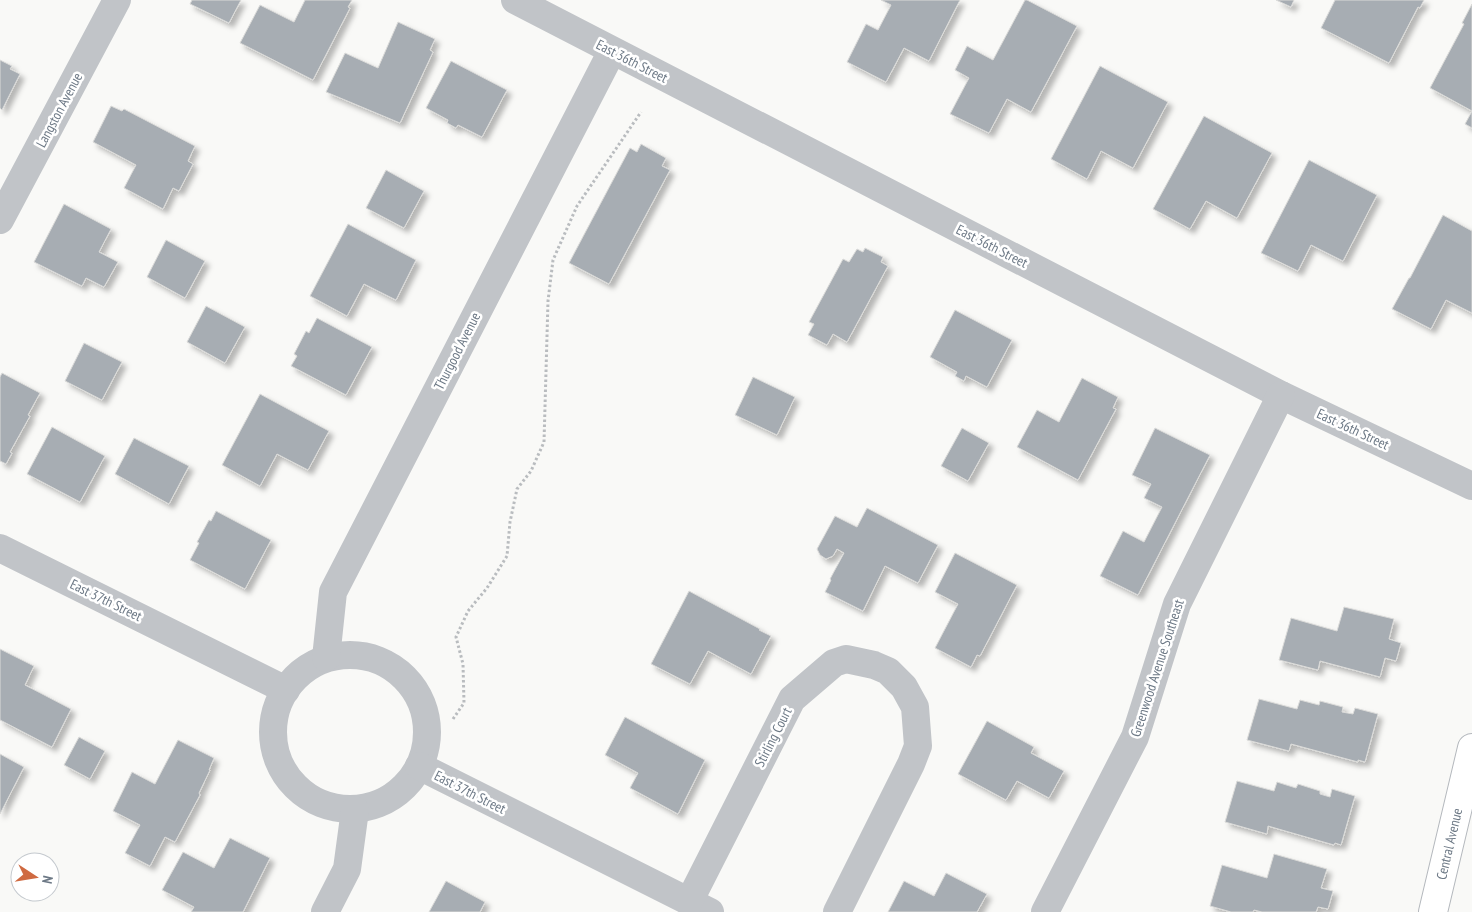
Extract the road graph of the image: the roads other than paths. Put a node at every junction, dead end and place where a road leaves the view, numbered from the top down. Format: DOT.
graph roads {
  1 [pos="117,0"];
  2 [pos="515,0"];
  3 [pos="612,51"];
  4 [pos="0,220"];
  5 [pos="1281,395"];
  6 [pos="1472,486"];
  7 [pos="0,548"];
  8 [pos="326,658"];
  9 [pos="286,690"];
  10 [pos="1472,748"];
  11 [pos="419,766"];
  12 [pos="355,810"];
  13 [pos="700,907"];
  14 [pos="325,912"];
  15 [pos="837,912"];
  16 [pos="1045,912"];
  17 [pos="1433,912"];
  1 -- 4 [label="street, Langston Avenue"];
  2 -- 3 [label="street, East 36th Street"];
  3 -- 5 [label="street, East 36th Street"];
  3 -- 8 [label="street, Thurgood Avenue"];
  5 -- 6 [label="street, East 36th Street"];
  5 -- 16 [label="street, Greenwood Avenue Southeast"];
  7 -- 9 [label="street, East 37th Street"];
  8 -- 9 [label="street"];
  8 -- 11 [label="street"];
  9 -- 12 [label="street, East 37th Street"];
  10 -- 17 [label="street, Central Avenue"];
  11 -- 12 [label="street, East 37th Street"];
  11 -- 13 [label="street, East 37th Street"];
  12 -- 14 [label="street"];
  13 -- 15 [label="street, Stirling Court"];
}
